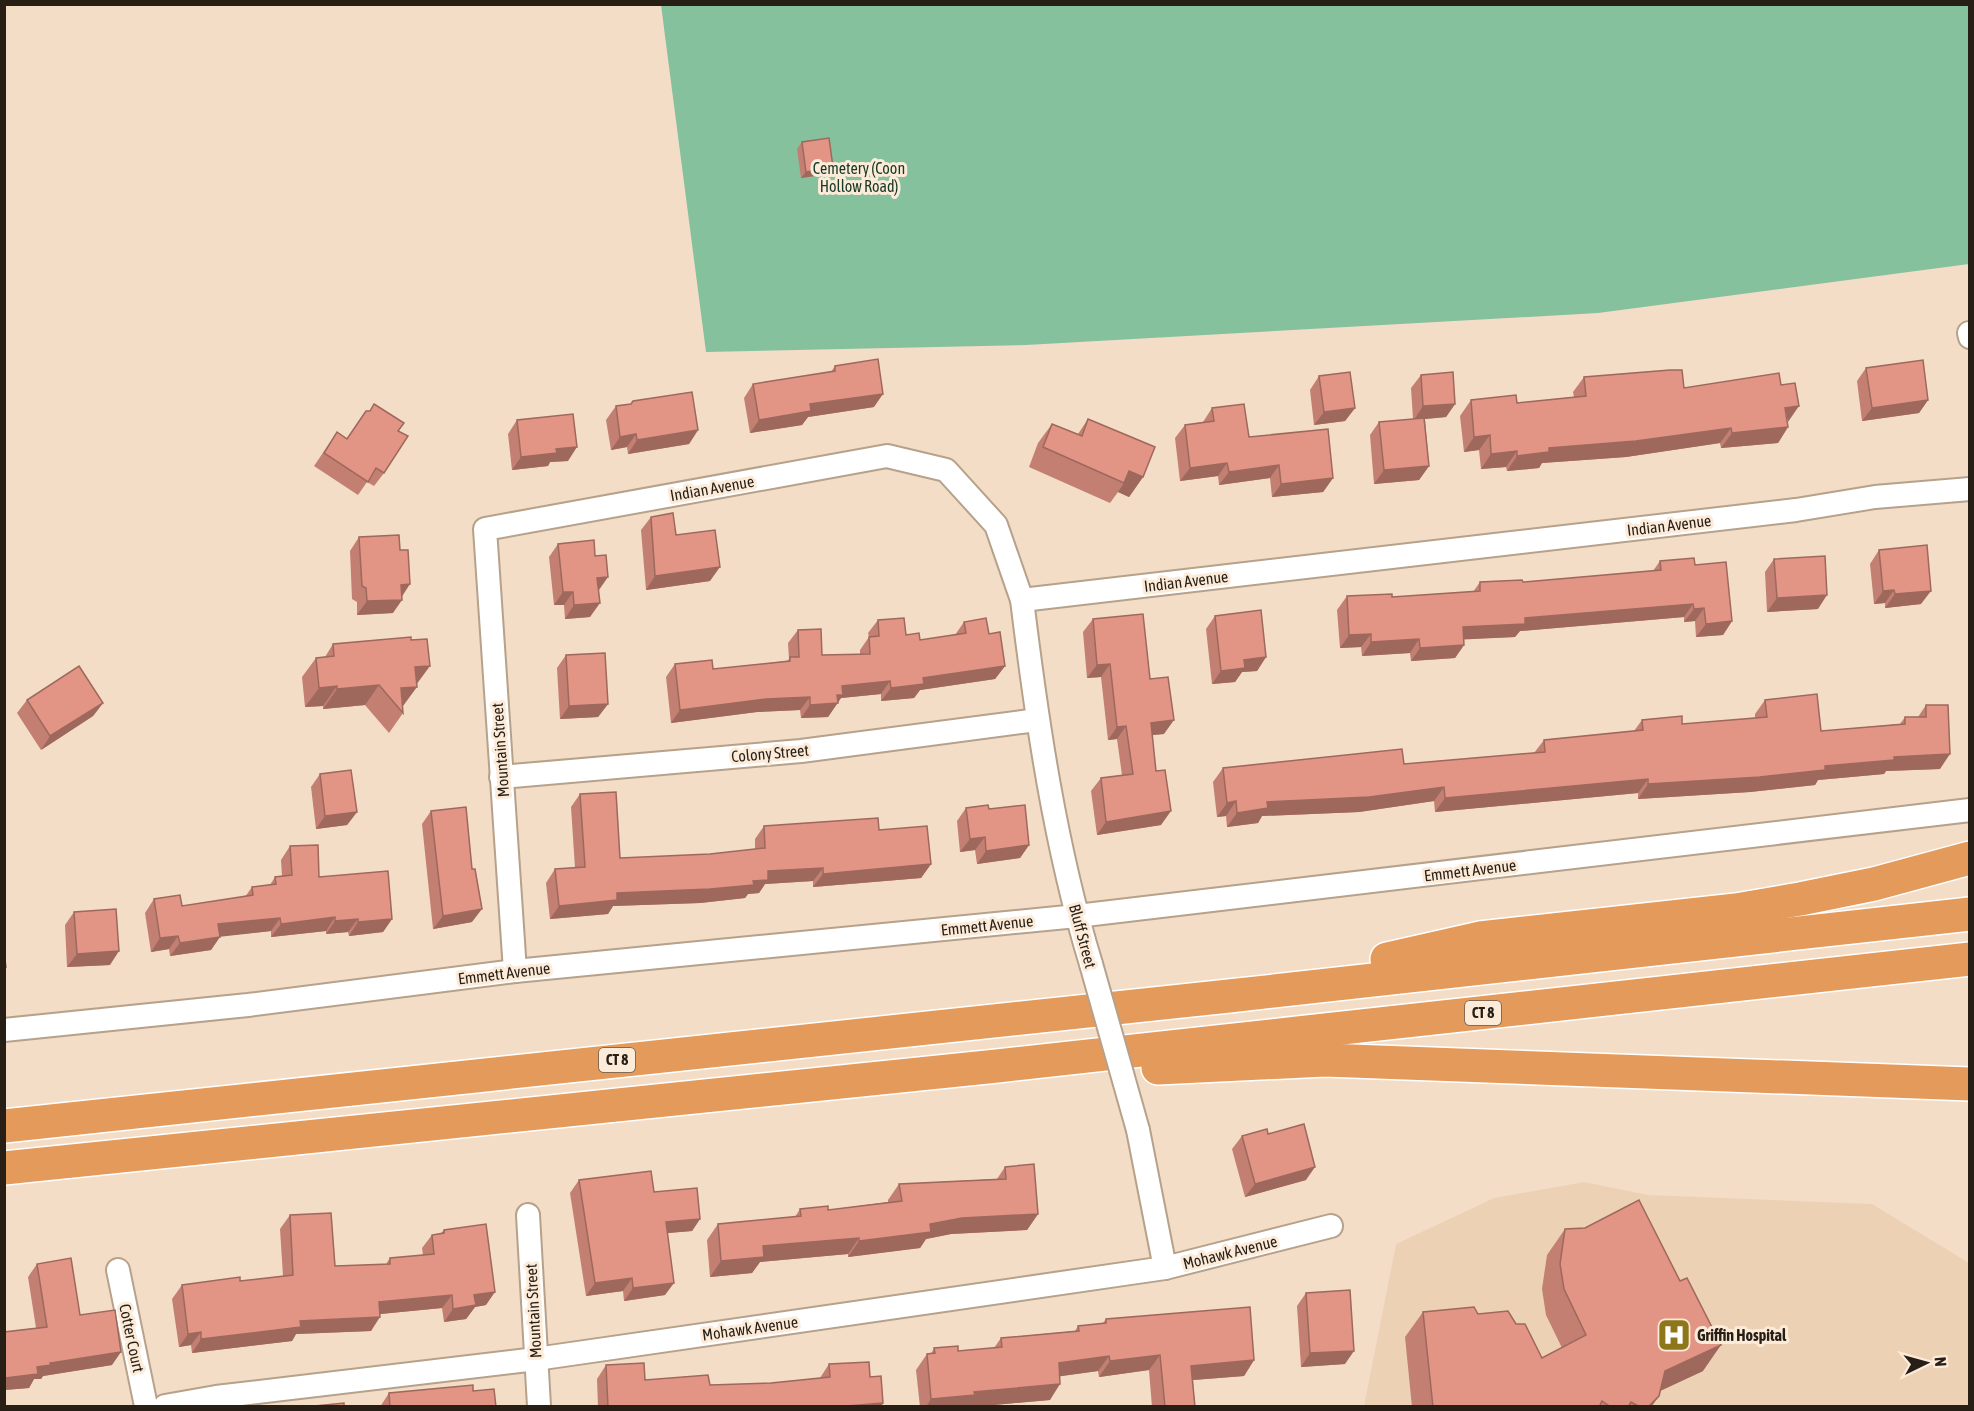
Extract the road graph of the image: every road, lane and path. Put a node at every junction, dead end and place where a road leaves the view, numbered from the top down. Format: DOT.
graph roads {
  1 [pos="1970,489"];
  2 [pos="485,529"];
  3 [pos="1022,600"];
  4 [pos="1037,720"];
  5 [pos="501,777"];
  6 [pos="1970,810"];
  7 [pos="1970,858"];
  8 [pos="1970,914"];
  9 [pos="1077,916"];
  10 [pos="1970,959"];
  11 [pos="515,970"];
  12 [pos="1229,996"];
  13 [pos="4,1030"];
  14 [pos="997,1066"];
  15 [pos="1970,1084"];
  16 [pos="4,1126"];
  17 [pos="4,1168"];
  18 [pos="528,1215"];
  19 [pos="1331,1226"];
  20 [pos="1165,1268"];
  21 [pos="118,1270"];
  22 [pos="536,1359"];
  23 [pos="216,1402"];
  24 [pos="146,1407"];
  25 [pos="165,1407"];
  26 [pos="539,1407"];
  1 -- 3 [label="street, Indian Avenue"];
  2 -- 3 [label="street, Indian Avenue"];
  2 -- 5 [label="street, Mountain Street"];
  3 -- 4 [label="street, Bluff Street"];
  4 -- 5 [label="street, Colony Street"];
  4 -- 9 [label="street, Bluff Street"];
  5 -- 11 [label="street, Mountain Street"];
  6 -- 9 [label="street, Emmett Avenue"];
  7 -- 12 [label="highway"];
  8 -- 12 [label="highway, CT 8"];
  9 -- 11 [label="street, Emmett Avenue"];
  9 -- 20 [label="street, Bluff Street, bridge"];
  10 -- 14 [label="highway, CT 8"];
  11 -- 13 [label="street, Emmett Avenue"];
  12 -- 16 [label="highway, CT 8"];
  14 -- 15 [label="highway"];
  14 -- 17 [label="highway, CT 8"];
  18 -- 22 [label="street, Mountain Street"];
  19 -- 20 [label="street, Mohawk Avenue"];
  20 -- 22 [label="street, Mohawk Avenue"];
  21 -- 24 [label="street, Cotter Court"];
  22 -- 23 [label="street, Mohawk Avenue"];
  22 -- 26 [label="street, Mountain Street"];
  23 -- 25 [label="street, Mohawk Avenue"];
}
